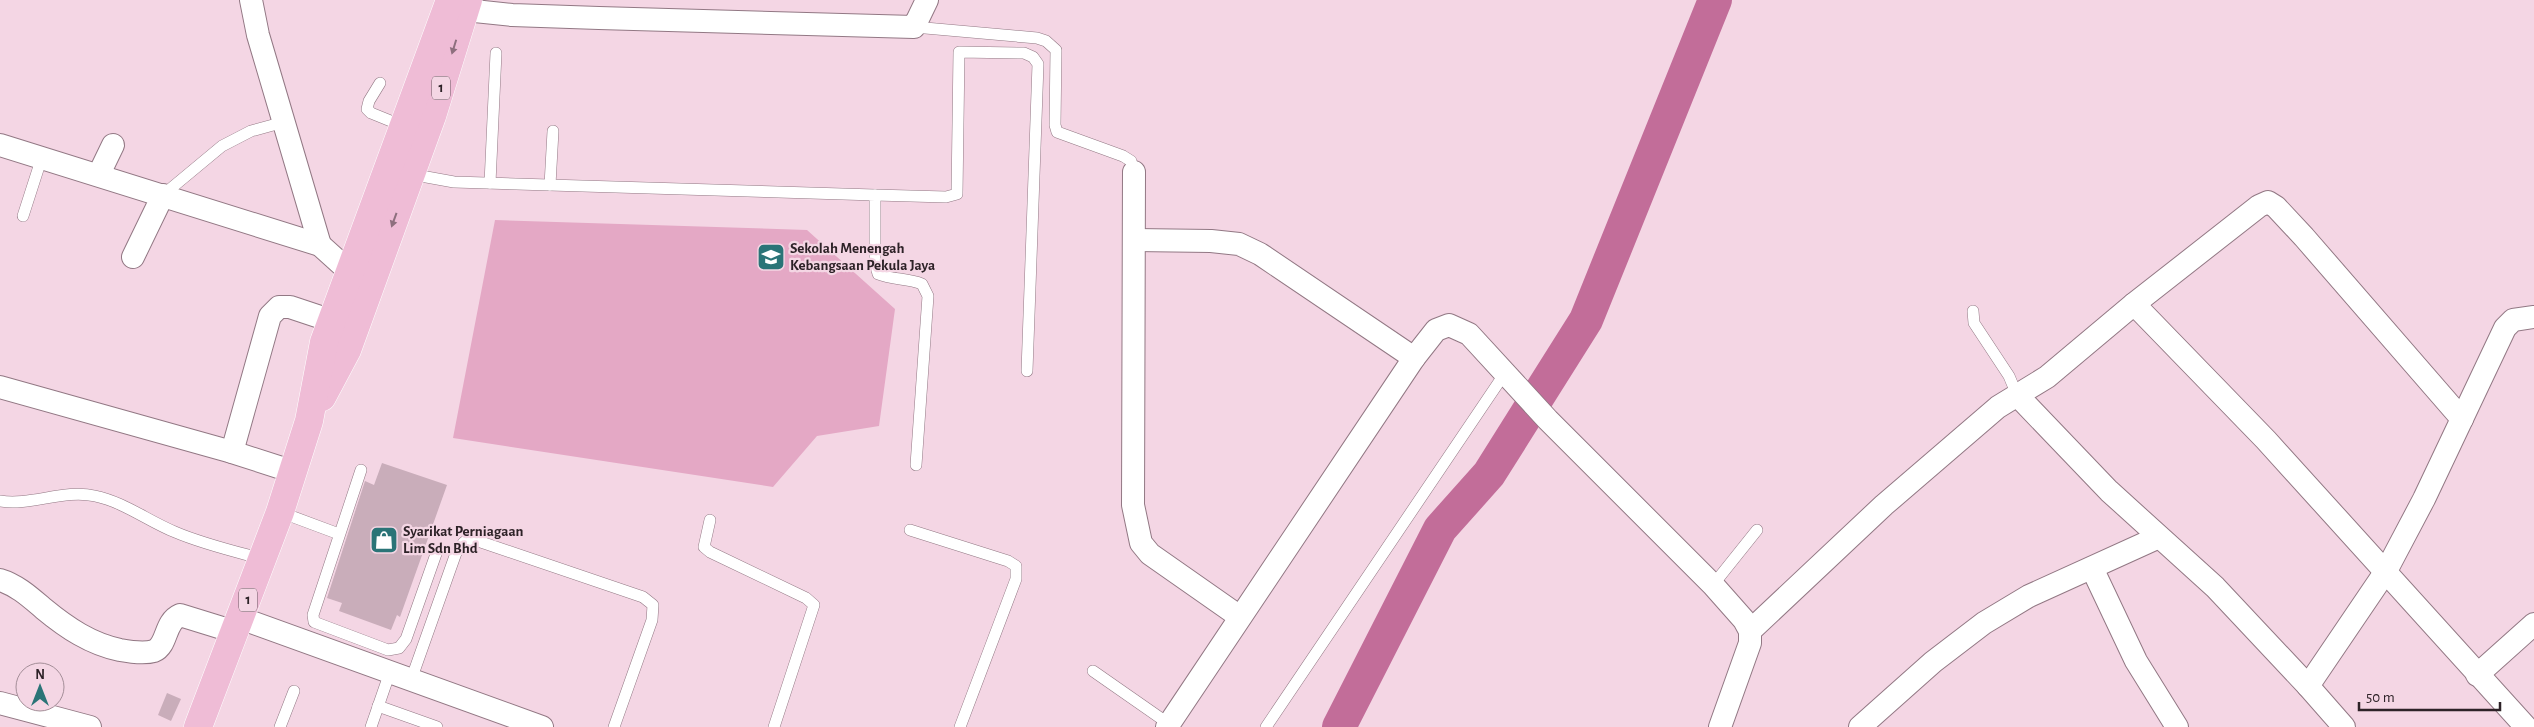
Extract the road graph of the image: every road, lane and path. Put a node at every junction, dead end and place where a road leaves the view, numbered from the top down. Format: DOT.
graph roads {
  1 [pos="250,0"];
  2 [pos="927,0"];
  3 [pos="461,3"];
  4 [pos="914,27"];
  5 [pos="496,53"];
  6 [pos="380,83"];
  7 [pos="284,122"];
  8 [pos="403,126"];
  9 [pos="553,131"];
  10 [pos="0,145"];
  11 [pos="114,145"];
  12 [pos="42,157"];
  13 [pos="400,171"];
  14 [pos="1134,172"];
  15 [pos="98,174"];
  16 [pos="490,184"];
  17 [pos="550,185"];
  18 [pos="163,195"];
  19 [pos="875,195"];
  20 [pos="23,216"];
  21 [pos="1135,240"];
  22 [pos="320,245"];
  23 [pos="133,257"];
  24 [pos="350,272"];
  25 [pos="2134,304"];
  26 [pos="1973,311"];
  27 [pos="2534,318"];
  28 [pos="332,321"];
  29 [pos="1414,358"];
  30 [pos="1026,371"];
  31 [pos="1505,373"];
  32 [pos="0,387"];
  33 [pos="2017,395"];
  34 [pos="2462,419"];
  35 [pos="309,422"];
  36 [pos="232,452"];
  37 [pos="916,465"];
  38 [pos="361,470"];
  39 [pos="294,472"];
  40 [pos="0,501"];
  41 [pos="280,512"];
  42 [pos="710,520"];
  43 [pos="910,530"];
  44 [pos="1757,530"];
  45 [pos="340,534"];
  46 [pos="2159,537"];
  47 [pos="436,554"];
  48 [pos="263,559"];
  49 [pos="2092,568"];
  50 [pos="2386,572"];
  51 [pos="0,580"];
  52 [pos="1713,584"];
  53 [pos="1240,616"];
  54 [pos="2534,624"];
  55 [pos="238,625"];
  56 [pos="1750,631"];
  57 [pos="1093,671"];
  58 [pos="390,672"];
  59 [pos="2477,675"];
  60 [pos="411,680"];
  61 [pos="2308,686"];
  62 [pos="294,691"];
  63 [pos="0,703"];
  64 [pos="378,706"];
  65 [pos="1168,725"];
  66 [pos="90,727"];
  67 [pos="198,727"];
  68 [pos="280,727"];
  69 [pos="371,727"];
  70 [pos="437,727"];
  71 [pos="542,727"];
  72 [pos="614,727"];
  73 [pos="774,727"];
  74 [pos="960,727"];
  75 [pos="1266,727"];
  76 [pos="1720,727"];
  77 [pos="1860,727"];
  78 [pos="2177,727"];
  79 [pos="2344,727"];
  80 [pos="2526,727"];
  1 -- 7 [label="street"];
  2 -- 4 [label="street"];
  3 -- 4 [label="street"];
  3 -- 8 [label="main road, 1"];
  3 -- 13 [label="main road, 1, one-way"];
  4 -- 14 [label="lane"];
  5 -- 16 [label="lane"];
  6 -- 8 [label="lane"];
  7 -- 18 [label="lane"];
  7 -- 22 [label="street"];
  8 -- 13 [label="main road, 1"];
  9 -- 17 [label="lane"];
  10 -- 12 [label="street"];
  11 -- 15 [label="street"];
  12 -- 15 [label="street"];
  12 -- 20 [label="lane"];
  13 -- 16 [label="lane"];
  13 -- 24 [label="main road, 1"];
  13 -- 35 [label="main road, 1, one-way"];
  14 -- 21 [label="street"];
  15 -- 18 [label="street"];
  16 -- 17 [label="lane"];
  17 -- 19 [label="lane"];
  18 -- 22 [label="street"];
  18 -- 23 [label="street"];
  19 -- 30 [label="lane"];
  19 -- 37 [label="lane"];
  21 -- 29 [label="street"];
  21 -- 53 [label="street"];
  22 -- 24 [label="street"];
  24 -- 28 [label="main road, 1"];
  25 -- 33 [label="street"];
  25 -- 34 [label="street"];
  25 -- 50 [label="street"];
  26 -- 33 [label="lane"];
  27 -- 34 [label="street"];
  28 -- 35 [label="main road, 1"];
  28 -- 36 [label="street"];
  29 -- 31 [label="street"];
  29 -- 53 [label="street"];
  31 -- 52 [label="street"];
  31 -- 75 [label="lane"];
  32 -- 36 [label="street"];
  33 -- 46 [label="street"];
  33 -- 56 [label="street"];
  34 -- 50 [label="street"];
  35 -- 39 [label="main road, 1"];
  36 -- 39 [label="street"];
  38 -- 45 [label="lane"];
  39 -- 41 [label="main road, 1"];
  40 -- 48 [label="lane"];
  41 -- 45 [label="lane"];
  41 -- 48 [label="main road, 1"];
  42 -- 73 [label="lane"];
  43 -- 74 [label="lane"];
  44 -- 52 [label="lane"];
  45 -- 47 [label="lane"];
  46 -- 49 [label="street"];
  46 -- 61 [label="street"];
  48 -- 55 [label="main road, 1"];
  49 -- 77 [label="street"];
  49 -- 78 [label="street"];
  50 -- 59 [label="street"];
  50 -- 61 [label="street"];
  51 -- 55 [label="street"];
  52 -- 56 [label="street"];
  53 -- 65 [label="street"];
  54 -- 59 [label="street"];
  55 -- 58 [label="street"];
  55 -- 67 [label="main road, 1"];
  56 -- 76 [label="street"];
  57 -- 65 [label="lane"];
  58 -- 60 [label="street"];
  58 -- 64 [label="lane"];
  59 -- 80 [label="street"];
  60 -- 71 [label="street"];
  60 -- 72 [label="lane"];
  61 -- 79 [label="street"];
  62 -- 68 [label="lane"];
  63 -- 66 [label="street"];
  64 -- 69 [label="lane"];
  64 -- 70 [label="lane"];
}
